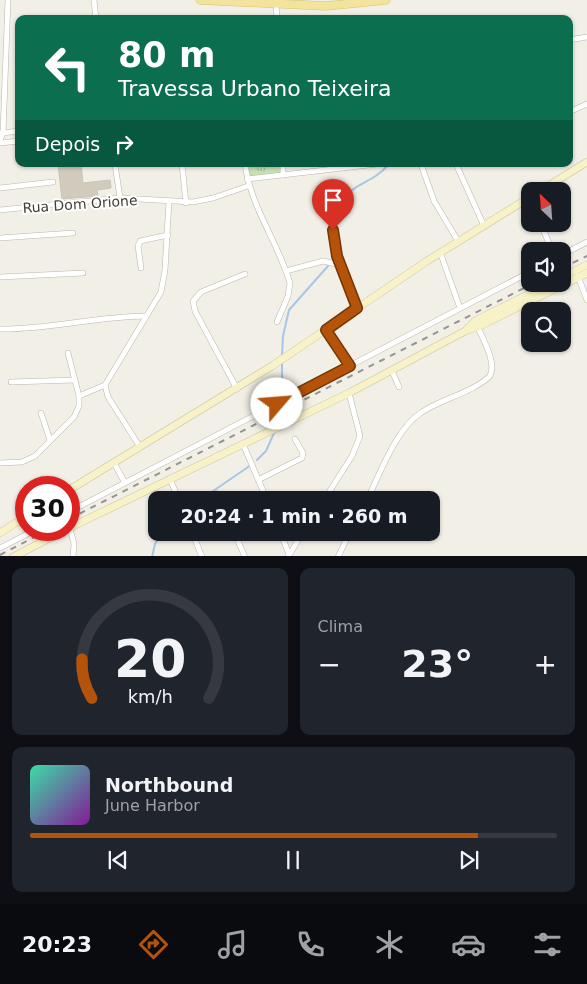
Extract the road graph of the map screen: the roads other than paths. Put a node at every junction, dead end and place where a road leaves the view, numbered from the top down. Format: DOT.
graph roads {
  1 [pos="8,0"];
  2 [pos="94,0"];
  3 [pos="200,0"];
  4 [pos="386,0"];
  5 [pos="374,1"];
  6 [pos="276,4"];
  7 [pos="96,15"];
  8 [pos="277,15"];
  9 [pos="587,37"];
  10 [pos="573,39"];
  11 [pos="587,104"];
  12 [pos="573,110"];
  13 [pos="15,131"];
  14 [pos="1,133"];
  15 [pos="15,141"];
  16 [pos="0,142"];
  17 [pos="587,162"];
  18 [pos="115,167"];
  19 [pos="182,167"];
  20 [pos="245,167"];
  21 [pos="283,167"];
  22 [pos="342,167"];
  23 [pos="422,167"];
  24 [pos="457,167"];
  25 [pos="283,175"];
  26 [pos="247,179"];
  27 [pos="53,182"];
  28 [pos="555,182"];
  29 [pos="248,186"];
  30 [pos="0,188"];
  31 [pos="120,198"];
  32 [pos="169,201"];
  33 [pos="186,203"];
  34 [pos="521,203"];
  35 [pos="0,210"];
  36 [pos="333,222"];
  37 [pos="484,226"];
  38 [pos="74,233"];
  39 [pos="168,234"];
  40 [pos="0,238"];
  41 [pos="458,241"];
  42 [pos="587,242"];
  43 [pos="571,250"];
  44 [pos="440,252"];
  45 [pos="340,265"];
  46 [pos="587,265"];
  47 [pos="141,268"];
  48 [pos="286,271"];
  49 [pos="83,273"];
  50 [pos="587,273"];
  51 [pos="245,274"];
  52 [pos="577,274"];
  53 [pos="571,275"];
  54 [pos="0,277"];
  55 [pos="521,277"];
  56 [pos="534,292"];
  57 [pos="587,300"];
  58 [pos="357,308"];
  59 [pos="460,308"];
  60 [pos="146,316"];
  61 [pos="278,322"];
  62 [pos="476,324"];
  63 [pos="0,329"];
  64 [pos="326,330"];
  65 [pos="68,353"];
  66 [pos="350,366"];
  67 [pos="392,371"];
  68 [pos="75,380"];
  69 [pos="11,382"];
  70 [pos="105,385"];
  71 [pos="400,387"];
  72 [pos="236,388"];
  73 [pos="349,393"];
  74 [pos="79,396"];
  75 [pos="40,413"];
  76 [pos="295,439"];
  77 [pos="50,440"];
  78 [pos="243,444"];
  79 [pos="140,447"];
  80 [pos="0,463"];
  81 [pos="114,463"];
  82 [pos="170,479"];
  83 [pos="258,480"];
  84 [pos="80,483"];
  85 [pos="125,483"];
  86 [pos="175,491"];
  87 [pos="263,491"];
  88 [pos="330,491"];
  89 [pos="372,491"];
  90 [pos="80,506"];
  91 [pos="15,523"];
  92 [pos="80,523"];
  93 [pos="0,533"];
  94 [pos="15,540"];
  95 [pos="44,541"];
  96 [pos="73,541"];
  97 [pos="197,541"];
  98 [pos="238,541"];
  99 [pos="283,541"];
  100 [pos="297,541"];
  101 [pos="346,541"];
  102 [pos="0,548"];
  103 [pos="288,555"];
  104 [pos="13,556"];
  105 [pos="73,556"];
  106 [pos="202,556"];
  107 [pos="245,556"];
  108 [pos="338,556"];
  1 -- 14 [label="street"];
  2 -- 7 [label="street"];
  3 -- 6 [label="main road"];
  4 -- 5 [label="main road"];
  5 -- 6 [label="main road"];
  6 -- 8 [label="street"];
  9 -- 10 [label="street"];
  11 -- 12 [label="street"];
  13 -- 14 [label="street"];
  14 -- 16 [label="street"];
  15 -- 16 [label="street"];
  17 -- 28 [label="street"];
  18 -- 31 [label="street"];
  19 -- 33 [label="street"];
  20 -- 26 [label="street"];
  21 -- 25 [label="street"];
  22 -- 25 [label="street"];
  23 -- 41 [label="street"];
  24 -- 37 [label="street"];
  25 -- 26 [label="street"];
  26 -- 29 [label="street"];
  27 -- 30 [label="street"];
  29 -- 33 [label="street, Rua Dom Orione"];
  29 -- 48 [label="street"];
  31 -- 32 [label="street, Rua Dom Orione"];
  31 -- 35 [label="street, Rua Dom Orione"];
  32 -- 33 [label="street, Rua Dom Orione"];
  32 -- 39 [label="street"];
  34 -- 37 [label="street"];
  36 -- 45 [label="street"];
  37 -- 41 [label="street"];
  38 -- 40 [label="street"];
  39 -- 47 [label="street"];
  39 -- 60 [label="street"];
  41 -- 44 [label="street"];
  42 -- 43 [label="street"];
  44 -- 58 [label="street"];
  44 -- 59 [label="street"];
  45 -- 48 [label="street"];
  45 -- 58 [label="street"];
  46 -- 52 [label="street"];
  48 -- 61 [label="street"];
  49 -- 54 [label="street"];
  50 -- 52 [label="street"];
  51 -- 72 [label="street"];
  52 -- 53 [label="street"];
  52 -- 57 [label="street"];
  52 -- 62 [label="street"];
  55 -- 59 [label="street"];
  56 -- 62 [label="street"];
  58 -- 64 [label="street"];
  59 -- 66 [label="street"];
  60 -- 63 [label="street"];
  60 -- 70 [label="street"];
  62 -- 67 [label="street"];
  62 -- 89 [label="street"];
  64 -- 66 [label="street"];
  64 -- 72 [label="street"];
  65 -- 68 [label="street"];
  66 -- 85 [label="street"];
  67 -- 71 [label="street"];
  67 -- 73 [label="street"];
  68 -- 69 [label="street"];
  68 -- 74 [label="street"];
  70 -- 74 [label="street"];
  70 -- 79 [label="street"];
  72 -- 79 [label="street"];
  73 -- 78 [label="street"];
  73 -- 88 [label="street"];
  74 -- 77 [label="street"];
  75 -- 77 [label="street"];
  76 -- 83 [label="street"];
  77 -- 80 [label="street"];
  78 -- 82 [label="street"];
  78 -- 83 [label="street"];
  79 -- 81 [label="street"];
  81 -- 84 [label="street"];
  81 -- 85 [label="street"];
  82 -- 86 [label="street"];
  82 -- 92 [label="street"];
  83 -- 87 [label="street"];
  85 -- 90 [label="street"];
  91 -- 93 [label="street"];
  94 -- 102 [label="street"];
  95 -- 104 [label="street"];
  96 -- 105 [label="street"];
  97 -- 106 [label="street"];
  98 -- 107 [label="street"];
  99 -- 103 [label="street"];
  100 -- 103 [label="street"];
  101 -- 108 [label="street"];
}
